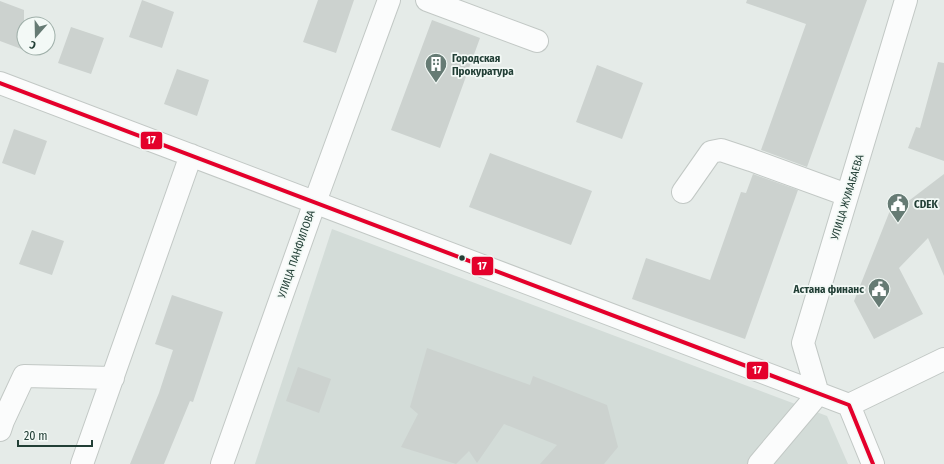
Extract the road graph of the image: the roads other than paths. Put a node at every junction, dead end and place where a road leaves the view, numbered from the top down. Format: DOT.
graph roads {
  1 [pos="389,0"];
  2 [pos="427,0"];
  3 [pos="906,0"];
  4 [pos="537,41"];
  5 [pos="0,83"];
  6 [pos="191,155"];
  7 [pos="683,192"];
  8 [pos="847,195"];
  9 [pos="314,202"];
  10 [pos="944,359"];
  11 [pos="113,378"];
  12 [pos="818,394"];
  13 [pos="849,405"];
  14 [pos="0,430"];
  15 [pos="82,464"];
  16 [pos="222,464"];
  17 [pos="759,464"];
  18 [pos="873,464"];
  1 -- 9 [label="street, УЛИЦА ПАНФИЛОВА"];
  2 -- 4 [label="street"];
  3 -- 8 [label="street, УЛИЦА ЖУМАБАЕВА"];
  5 -- 6 [label="street"];
  6 -- 9 [label="street"];
  6 -- 11 [label="street"];
  7 -- 8 [label="street"];
  8 -- 12 [label="street, УЛИЦА ЖУМАБАЕВА"];
  9 -- 12 [label="street"];
  9 -- 16 [label="street, УЛИЦА ПАНФИЛОВА"];
  10 -- 13 [label="street"];
  11 -- 14 [label="street"];
  11 -- 15 [label="street"];
  12 -- 13 [label="street"];
  12 -- 17 [label="street"];
  13 -- 18 [label="street"];
}
